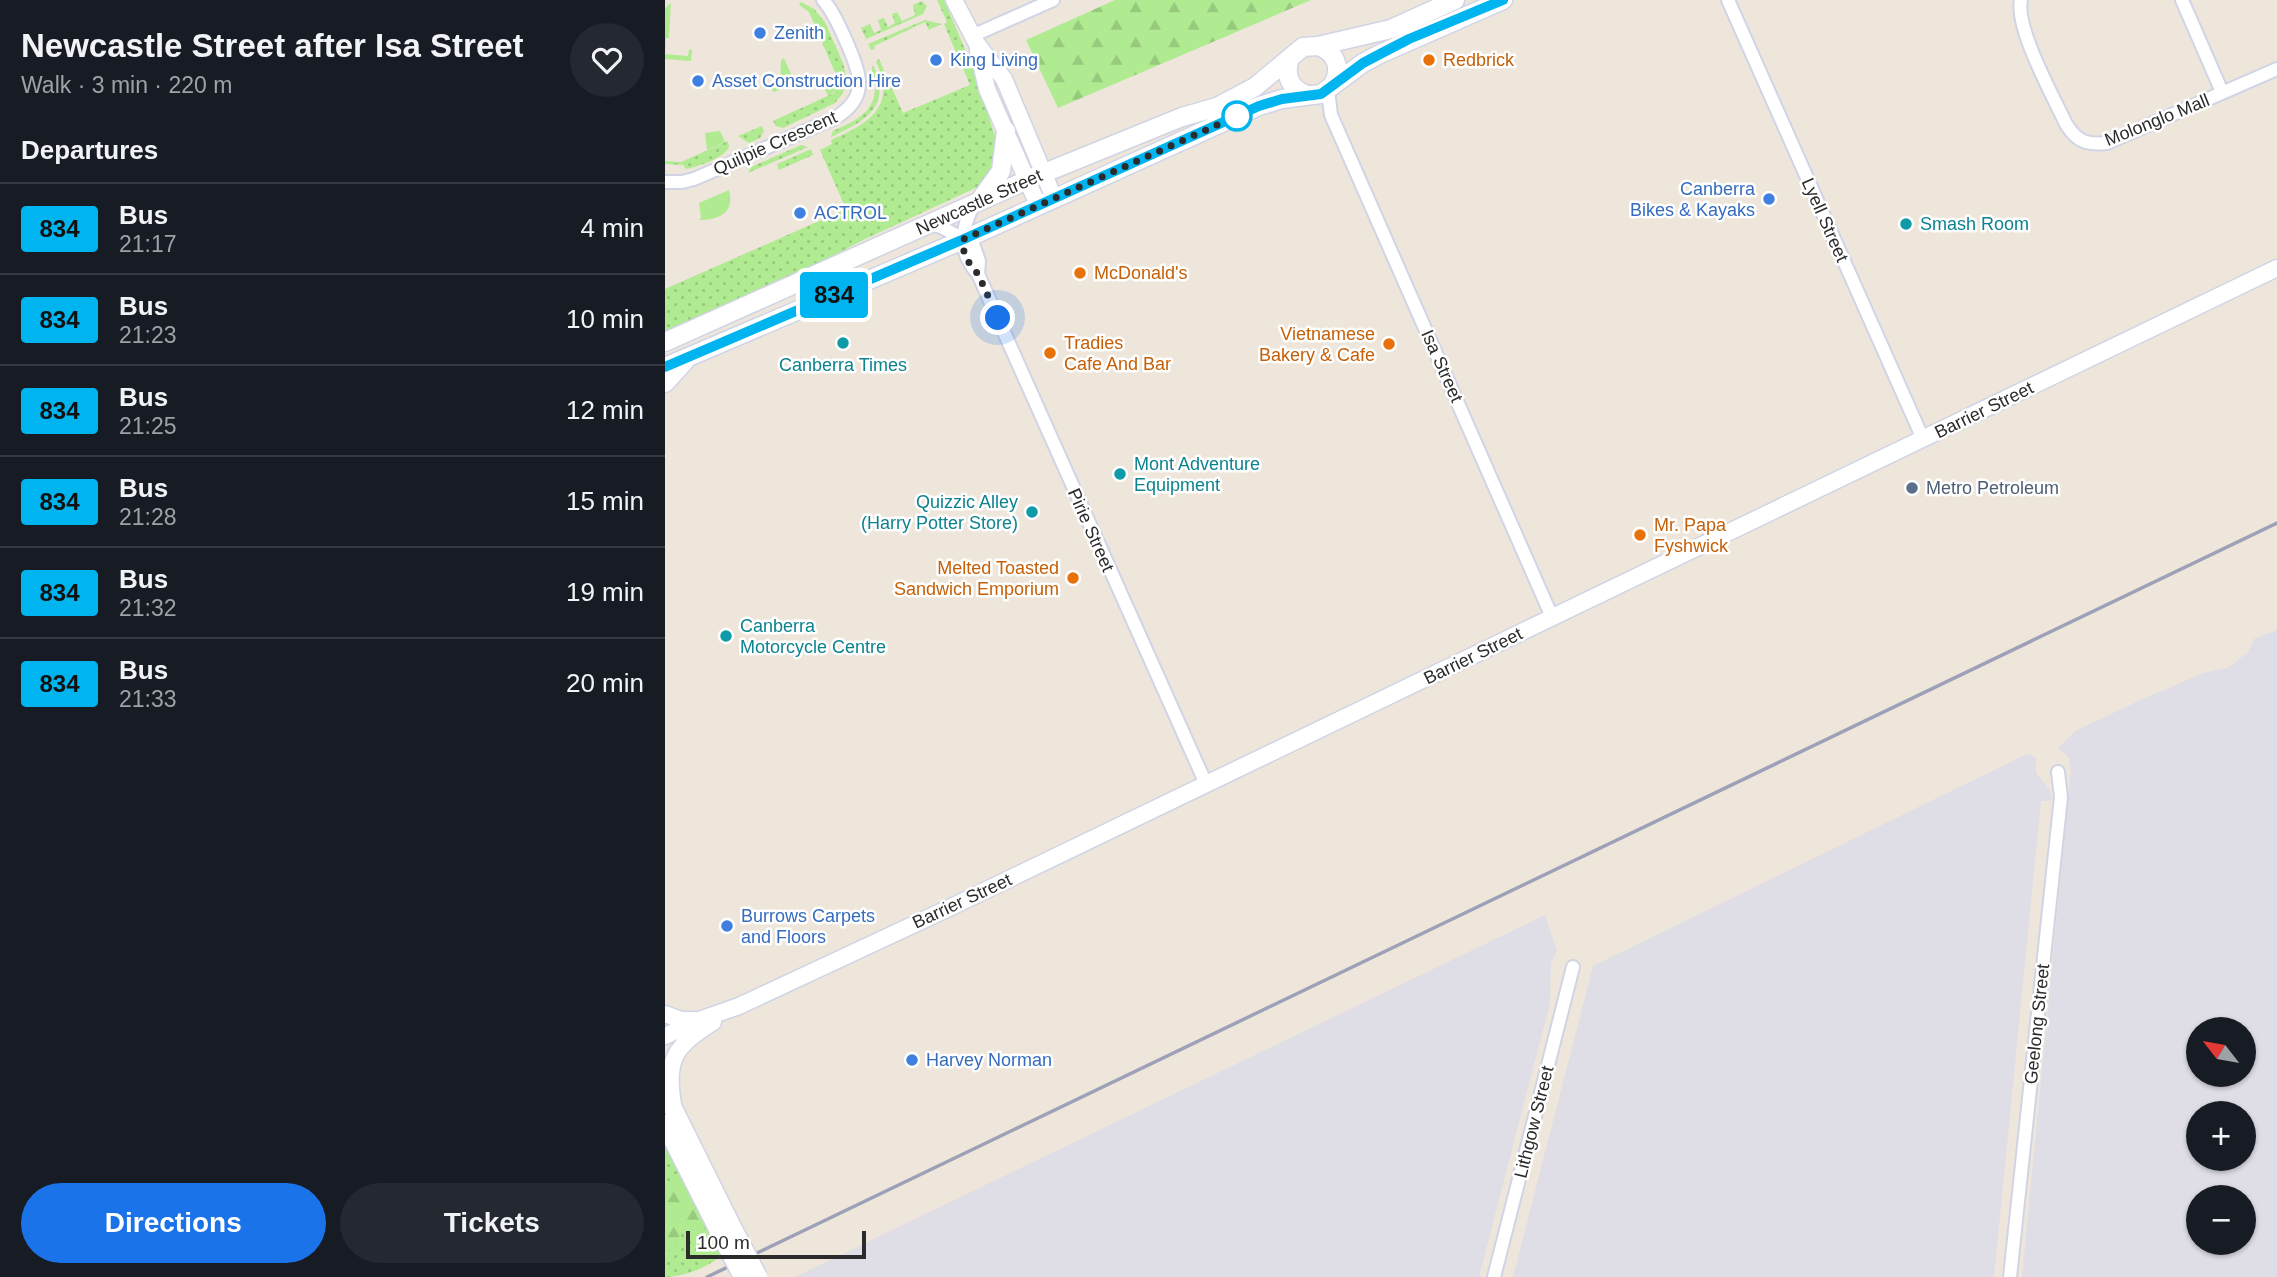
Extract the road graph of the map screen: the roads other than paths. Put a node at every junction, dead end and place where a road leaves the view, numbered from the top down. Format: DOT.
graph roads {
  1 [pos="823,0"];
  2 [pos="954,0"];
  3 [pos="1053,0"];
  4 [pos="1455,0"];
  5 [pos="1503,0"];
  6 [pos="1728,0"];
  7 [pos="2021,0"];
  8 [pos="2182,0"];
  9 [pos="975,40"];
  10 [pos="1318,46"];
  11 [pos="1290,59"];
  12 [pos="2277,69"];
  13 [pos="1331,87"];
  14 [pos="2222,92"];
  15 [pos="1309,96"];
  16 [pos="1331,115"];
  17 [pos="1006,131"];
  18 [pos="1045,173"];
  19 [pos="1027,180"];
  20 [pos="665,182"];
  21 [pos="1046,201"];
  22 [pos="977,203"];
  23 [pos="929,224"];
  24 [pos="964,239"];
  25 [pos="2277,268"];
  26 [pos="665,342"];
  27 [pos="690,355"];
  28 [pos="665,367"];
  29 [pos="665,383"];
  30 [pos="1923,439"];
  31 [pos="1552,617"];
  32 [pos="2058,772"];
  33 [pos="1206,784"];
  34 [pos="1573,967"];
  35 [pos="739,1006"];
  36 [pos="665,1014"];
  37 [pos="702,1019"];
  38 [pos="665,1036"];
  39 [pos="665,1092"];
  40 [pos="671,1122"];
  41 [pos="726,1230"];
  42 [pos="743,1277"];
  43 [pos="758,1277"];
  44 [pos="1494,1277"];
  45 [pos="2010,1277"];
  1 -- 20 [label="street, Quilpie Crescent"];
  2 -- 9 [label="street"];
  3 -- 9 [label="street"];
  4 -- 10 [label="main road, Newcastle Street"];
  5 -- 13 [label="main road, Newcastle Street"];
  6 -- 30 [label="street, Lyell Street"];
  7 -- 14 [label="street, Molonglo Mall"];
  8 -- 14 [label="street, Molonglo Mall"];
  9 -- 17 [label="street"];
  9 -- 18 [label="street"];
  10 -- 11 [label="main road, Newcastle Street"];
  10 -- 13 [label="main road"];
  11 -- 15 [label="main road"];
  11 -- 18 [label="main road, Newcastle Street"];
  12 -- 14 [label="street, Molonglo Mall"];
  13 -- 15 [label="main road, Newcastle Street"];
  13 -- 16 [label="street, Isa Street"];
  15 -- 16 [label="street, Isa Street"];
  15 -- 21 [label="main road, Newcastle Street"];
  16 -- 31 [label="street, Isa Street"];
  17 -- 19 [label="street"];
  17 -- 22 [label="main road"];
  18 -- 19 [label="main road, Newcastle Street"];
  18 -- 21 [label="street"];
  19 -- 21 [label="street"];
  19 -- 22 [label="main road, Newcastle Street"];
  21 -- 24 [label="main road, Newcastle Street"];
  22 -- 23 [label="main road, Newcastle Street"];
  22 -- 24 [label="street"];
  23 -- 24 [label="street"];
  23 -- 26 [label="main road, Newcastle Street"];
  24 -- 27 [label="main road, Newcastle Street"];
  24 -- 33 [label="street, Pirie Street"];
  25 -- 30 [label="street, Barrier Street"];
  27 -- 28 [label="main road, Newcastle Street"];
  27 -- 29 [label="main road"];
  30 -- 31 [label="street, Barrier Street"];
  31 -- 33 [label="street, Barrier Street"];
  32 -- 45 [label="street, Geelong Street"];
  33 -- 35 [label="street, Barrier Street"];
  34 -- 44 [label="street, Lithgow Street"];
  35 -- 37 [label="street, Barrier Street"];
  35 -- 40 [label="street"];
  36 -- 37 [label="street"];
  37 -- 38 [label="street, Barrier Street"];
  39 -- 40 [label="main road"];
  40 -- 41 [label="main road"];
  41 -- 42 [label="main road, bridge"];
  41 -- 43 [label="main road, bridge"];
}
